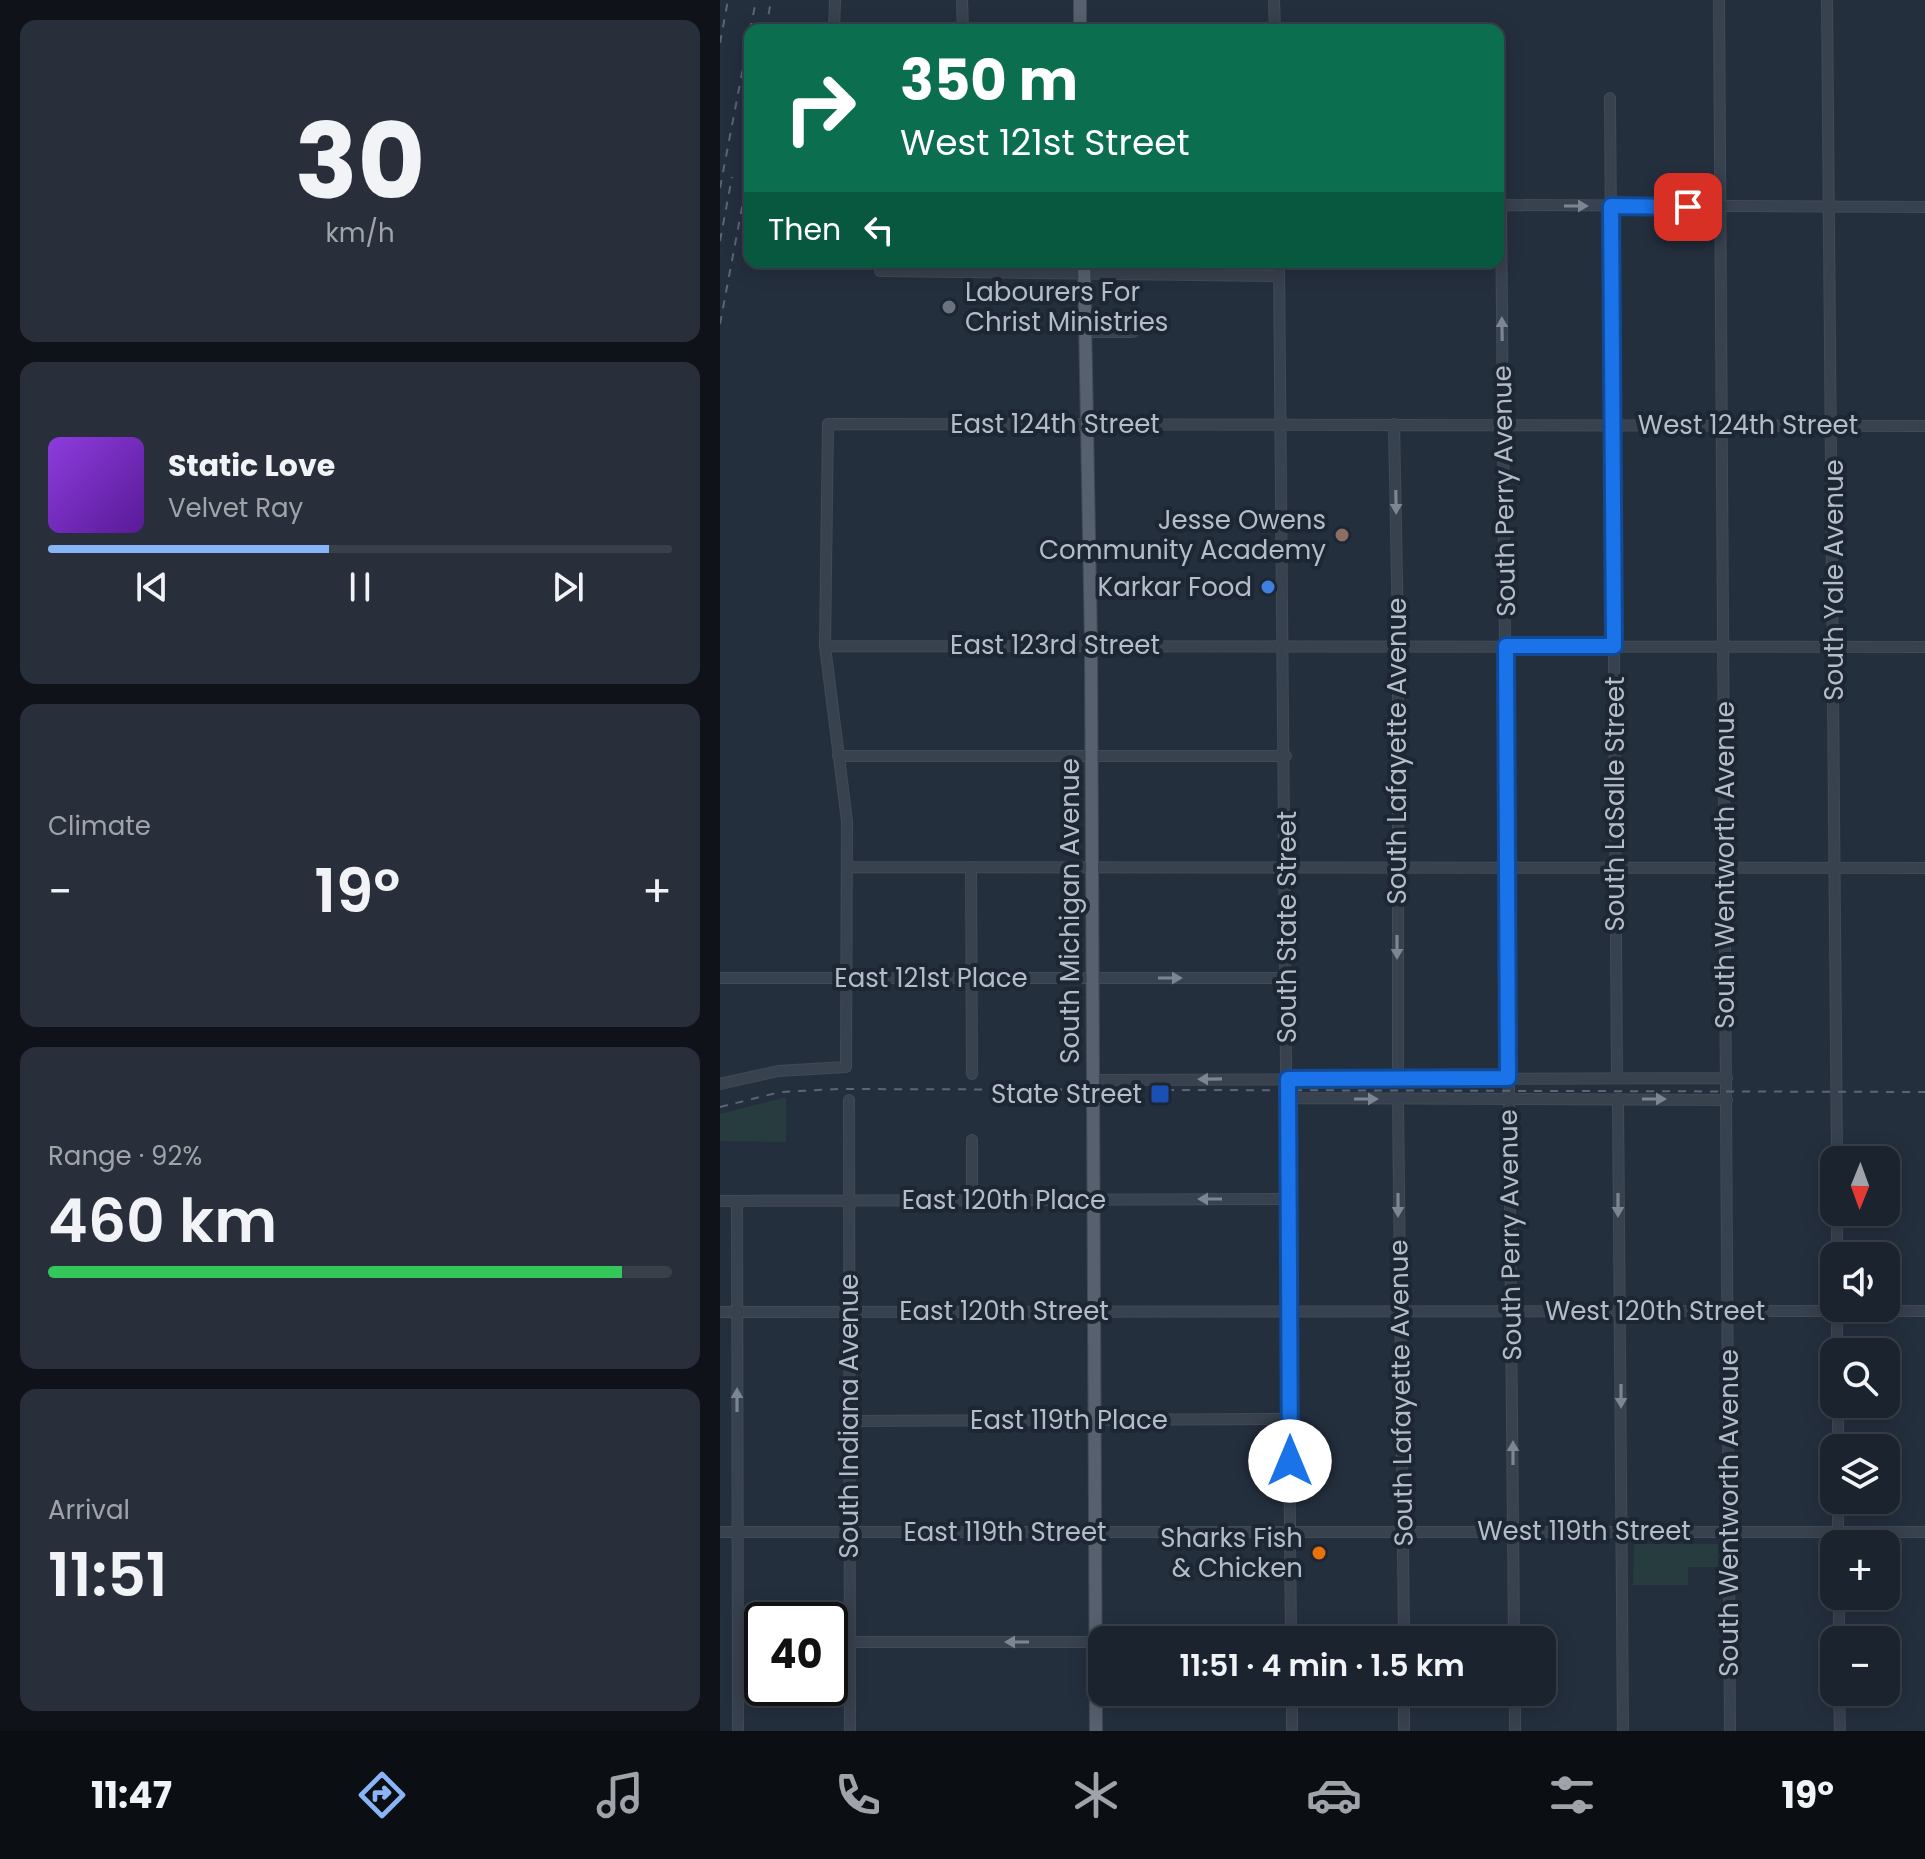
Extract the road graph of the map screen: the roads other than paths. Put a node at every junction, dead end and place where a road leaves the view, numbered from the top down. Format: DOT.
graph roads {
  1 [pos="835,0"];
  2 [pos="962,0"];
  3 [pos="1080,0"];
  4 [pos="1274,0"];
  5 [pos="1719,0"];
  6 [pos="1827,0"];
  7 [pos="834,24"];
  8 [pos="963,24"];
  9 [pos="1080,24"];
  10 [pos="1275,24"];
  11 [pos="1610,98"];
  12 [pos="1504,205"];
  13 [pos="1611,206"];
  14 [pos="1721,207"];
  15 [pos="1829,207"];
  16 [pos="1925,207"];
  17 [pos="1084,268"];
  18 [pos="1179,268"];
  19 [pos="1279,268"];
  20 [pos="1500,268"];
  21 [pos="880,271"];
  22 [pos="1180,275"];
  23 [pos="1279,276"];
  24 [pos="1085,332"];
  25 [pos="1133,332"];
  26 [pos="1087,424"];
  27 [pos="1282,424"];
  28 [pos="1394,424"];
  29 [pos="1503,425"];
  30 [pos="1612,425"];
  31 [pos="1723,425"];
  32 [pos="1833,425"];
  33 [pos="1925,426"];
  34 [pos="1091,644"];
  35 [pos="1285,645"];
  36 [pos="1397,645"];
  37 [pos="825,646"];
  38 [pos="1506,646"];
  39 [pos="1614,646"];
  40 [pos="1724,646"];
  41 [pos="1835,647"];
  42 [pos="1925,647"];
  43 [pos="838,756"];
  44 [pos="1091,756"];
  45 [pos="1286,756"];
  46 [pos="1286,866"];
  47 [pos="1397,866"];
  48 [pos="847,867"];
  49 [pos="971,867"];
  50 [pos="1091,867"];
  51 [pos="1506,867"];
  52 [pos="1616,867"];
  53 [pos="1725,868"];
  54 [pos="1836,868"];
  55 [pos="1925,868"];
  56 [pos="720,978"];
  57 [pos="847,978"];
  58 [pos="971,978"];
  59 [pos="1092,978"];
  60 [pos="1287,978"];
  61 [pos="972,1074"];
  62 [pos="1398,1078"];
  63 [pos="1508,1078"];
  64 [pos="1617,1078"];
  65 [pos="1727,1078"];
  66 [pos="1288,1079"];
  67 [pos="1093,1080"];
  68 [pos="720,1084"];
  69 [pos="1288,1098"];
  70 [pos="1398,1099"];
  71 [pos="1508,1099"];
  72 [pos="1618,1099"];
  73 [pos="849,1100"];
  74 [pos="1727,1100"];
  75 [pos="972,1140"];
  76 [pos="1837,1146"];
  77 [pos="972,1199"];
  78 [pos="1093,1199"];
  79 [pos="1288,1199"];
  80 [pos="848,1200"];
  81 [pos="720,1201"];
  82 [pos="737,1201"];
  83 [pos="1094,1310"];
  84 [pos="1289,1310"];
  85 [pos="1401,1310"];
  86 [pos="1511,1310"];
  87 [pos="1620,1310"];
  88 [pos="1820,1310"];
  89 [pos="848,1311"];
  90 [pos="1728,1311"];
  91 [pos="1900,1311"];
  92 [pos="1925,1311"];
  93 [pos="720,1312"];
  94 [pos="737,1312"];
  95 [pos="1290,1419"];
  96 [pos="849,1421"];
  97 [pos="1095,1421"];
  98 [pos="1290,1531"];
  99 [pos="1403,1531"];
  100 [pos="1513,1531"];
  101 [pos="1622,1531"];
  102 [pos="720,1532"];
  103 [pos="737,1532"];
  104 [pos="850,1532"];
  105 [pos="1095,1532"];
  106 [pos="1729,1532"];
  107 [pos="1925,1532"];
  108 [pos="1900,1534"];
  109 [pos="1820,1537"];
  110 [pos="1098,1626"];
  111 [pos="1291,1626"];
  112 [pos="1404,1626"];
  113 [pos="1514,1626"];
  114 [pos="850,1642"];
  115 [pos="1088,1642"];
  116 [pos="1097,1706"];
  117 [pos="1292,1706"];
  118 [pos="1404,1706"];
  119 [pos="1515,1706"];
  120 [pos="1839,1706"];
  121 [pos="738,1731"];
  122 [pos="850,1731"];
  123 [pos="1096,1731"];
  124 [pos="1292,1731"];
  125 [pos="1404,1731"];
  126 [pos="1515,1731"];
  127 [pos="1623,1731"];
  128 [pos="1730,1731"];
  129 [pos="1840,1731"];
  1 -- 7 [label="street"];
  2 -- 8 [label="street"];
  3 -- 9 [label="main road"];
  4 -- 10 [label="street"];
  5 -- 14 [label="street, South Wentworth Avenue"];
  6 -- 15 [label="street, South Yale Avenue"];
  11 -- 13 [label="street, South LaSalle Street"];
  12 -- 13 [label="street, one-way"];
  13 -- 14 [label="street"];
  13 -- 30 [label="street, South LaSalle Street"];
  14 -- 15 [label="street"];
  14 -- 31 [label="street, South Wentworth Avenue"];
  15 -- 16 [label="street"];
  15 -- 32 [label="street, South Yale Avenue"];
  17 -- 21 [label="street"];
  17 -- 22 [label="street"];
  17 -- 24 [label="main road, South Michigan Avenue"];
  18 -- 22 [label="street"];
  19 -- 23 [label="street, South State Street"];
  29 -- 20 [label="street, South Perry Avenue, one-way"];
  22 -- 23 [label="street"];
  23 -- 27 [label="street, South State Street"];
  24 -- 25 [label="street"];
  24 -- 26 [label="main road, South Michigan Avenue"];
  26 -- 27 [label="street, East 124th Street"];
  26 -- 34 [label="main road, South Michigan Avenue"];
  26 -- 37 [label="street, East 124th Street"];
  27 -- 28 [label="street, West 124th Street"];
  27 -- 35 [label="street, South State Street"];
  28 -- 29 [label="street, West 124th Street"];
  28 -- 36 [label="street, South Lafayette Avenue, one-way"];
  29 -- 30 [label="street, West 124th Street"];
  29 -- 38 [label="street, South Perry Avenue"];
  30 -- 31 [label="street, West 124th Street"];
  30 -- 39 [label="street, South LaSalle Street"];
  31 -- 32 [label="street, West 124th Street"];
  31 -- 40 [label="street, South Wentworth Avenue"];
  32 -- 33 [label="street, West 124th Street"];
  32 -- 41 [label="street, South Yale Avenue"];
  34 -- 35 [label="street, East 123rd Street"];
  34 -- 37 [label="street, East 123rd Street"];
  34 -- 44 [label="main road, South Michigan Avenue"];
  35 -- 36 [label="street, East 123rd Street"];
  35 -- 45 [label="street, South State Street"];
  36 -- 38 [label="street, East 123rd Street"];
  36 -- 47 [label="street, South Lafayette Avenue"];
  37 -- 43 [label="street"];
  38 -- 39 [label="street, East 123rd Street"];
  38 -- 51 [label="street, South Perry Avenue"];
  39 -- 40 [label="street, East 123rd Street"];
  39 -- 52 [label="street, South LaSalle Street"];
  40 -- 41 [label="street, East 123rd Street"];
  40 -- 53 [label="street, South Wentworth Avenue"];
  41 -- 42 [label="street, East 123rd Street"];
  41 -- 54 [label="street, South Yale Avenue"];
  43 -- 44 [label="street"];
  43 -- 48 [label="street"];
  44 -- 45 [label="street"];
  44 -- 50 [label="main road, South Michigan Avenue"];
  45 -- 46 [label="street, South State Street"];
  46 -- 47 [label="street"];
  46 -- 50 [label="street"];
  46 -- 60 [label="street, South State Street"];
  47 -- 51 [label="street"];
  47 -- 62 [label="street, South Lafayette Avenue, one-way"];
  48 -- 49 [label="street"];
  48 -- 57 [label="street"];
  49 -- 50 [label="street"];
  49 -- 58 [label="street"];
  50 -- 59 [label="main road, South Michigan Avenue"];
  51 -- 52 [label="street"];
  51 -- 63 [label="street, South Perry Avenue"];
  52 -- 53 [label="street"];
  52 -- 64 [label="street, South LaSalle Street"];
  53 -- 54 [label="street"];
  53 -- 65 [label="street, South Wentworth Avenue"];
  54 -- 55 [label="street"];
  54 -- 76 [label="street, South Yale Avenue"];
  56 -- 57 [label="street, East 121st Place"];
  57 -- 58 [label="street, East 121st Place"];
  57 -- 68 [label="street"];
  58 -- 59 [label="street, East 121st Place"];
  58 -- 61 [label="street"];
  59 -- 60 [label="street, East 121st Place, one-way"];
  59 -- 67 [label="main road, South Michigan Avenue"];
  60 -- 66 [label="street, South State Street"];
  62 -- 63 [label="street"];
  62 -- 66 [label="street"];
  63 -- 64 [label="street"];
  63 -- 71 [label="street, South Perry Avenue"];
  64 -- 65 [label="street"];
  65 -- 74 [label="street, South Wentworth Avenue"];
  66 -- 67 [label="street, one-way"];
  66 -- 69 [label="street, South State Street"];
  67 -- 78 [label="main road, South Michigan Avenue"];
  69 -- 70 [label="street, one-way"];
  69 -- 79 [label="street, South State Street"];
  70 -- 71 [label="street"];
  70 -- 85 [label="street, South Lafayette Avenue, one-way"];
  71 -- 72 [label="street"];
  71 -- 86 [label="street, South Perry Avenue"];
  72 -- 74 [label="street, one-way"];
  72 -- 87 [label="street, one-way"];
  73 -- 80 [label="street, South Indiana Avenue"];
  74 -- 90 [label="street, South Wentworth Avenue"];
  75 -- 77 [label="street"];
  77 -- 78 [label="street, East 120th Place"];
  77 -- 80 [label="street, East 120th Place"];
  79 -- 78 [label="street, East 120th Place, one-way"];
  78 -- 83 [label="main road, South Michigan Avenue"];
  79 -- 84 [label="street, South State Street"];
  80 -- 82 [label="street, East 120th Place"];
  80 -- 89 [label="street, South Indiana Avenue"];
  81 -- 82 [label="street, East 120th Place"];
  82 -- 94 [label="street"];
  83 -- 84 [label="street, East 120th Street"];
  83 -- 89 [label="street, East 120th Street"];
  83 -- 97 [label="main road, South Michigan Avenue"];
  84 -- 85 [label="street, West 120th Street"];
  84 -- 95 [label="street, South State Street"];
  85 -- 86 [label="street, West 120th Street"];
  85 -- 99 [label="street, South Lafayette Avenue"];
  86 -- 87 [label="street, West 120th Street"];
  100 -- 86 [label="street, South Perry Avenue, one-way"];
  87 -- 90 [label="street, West 120th Street"];
  87 -- 101 [label="street, one-way"];
  88 -- 90 [label="street, West 120th Street"];
  89 -- 94 [label="street, East 120th Street"];
  89 -- 96 [label="street, South Indiana Avenue"];
  90 -- 106 [label="street, South Wentworth Avenue"];
  91 -- 92 [label="street, West 120th Street"];
  93 -- 94 [label="street, East 120th Street"];
  103 -- 94 [label="street, one-way"];
  95 -- 97 [label="street, East 119th Place"];
  95 -- 98 [label="street, South State Street"];
  96 -- 97 [label="street, East 119th Place"];
  96 -- 104 [label="street, South Indiana Avenue"];
  97 -- 105 [label="main road, South Michigan Avenue"];
  98 -- 99 [label="street, West 119th Street"];
  98 -- 105 [label="street, East 119th Street"];
  98 -- 111 [label="street, South State Street"];
  99 -- 100 [label="street, West 119th Street"];
  99 -- 112 [label="street, South Lafayette Avenue"];
  100 -- 101 [label="street, West 119th Street"];
  100 -- 113 [label="street, South Perry Avenue"];
  101 -- 106 [label="street, West 119th Street"];
  101 -- 127 [label="street"];
  102 -- 103 [label="street, East 119th Street"];
  103 -- 104 [label="street, East 119th Street"];
  103 -- 121 [label="street"];
  104 -- 105 [label="street, East 119th Street"];
  104 -- 114 [label="street, South Indiana Avenue"];
  105 -- 110 [label="main road, South Michigan Avenue"];
  106 -- 109 [label="street, West 119th Street"];
  106 -- 128 [label="street, South Wentworth Avenue"];
  107 -- 108 [label="street, West 119th Street"];
  115 -- 114 [label="street, one-way"];
  114 -- 122 [label="street, South Indiana Avenue"];
  116 -- 123 [label="main road, South Michigan Avenue"];
  117 -- 124 [label="street"];
  118 -- 125 [label="street"];
  119 -- 126 [label="street"];
  120 -- 129 [label="street"];
}
